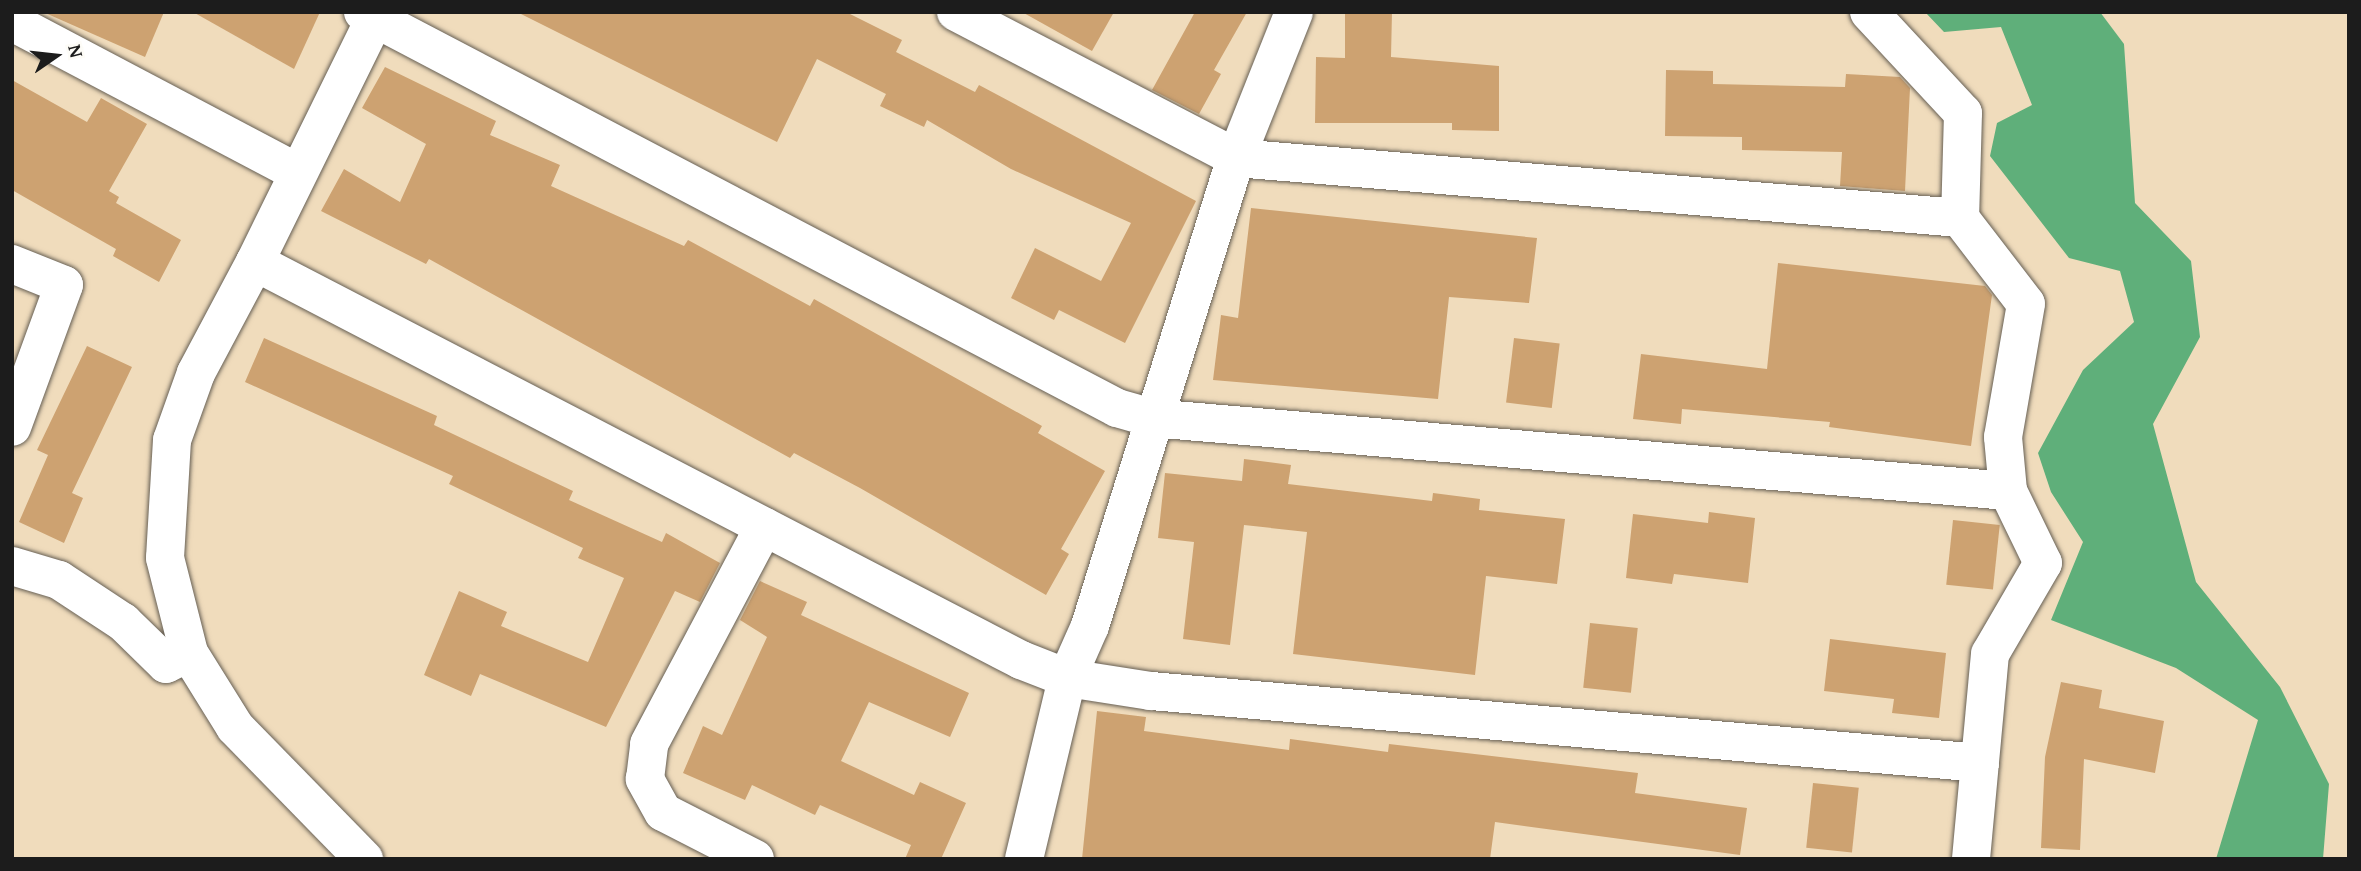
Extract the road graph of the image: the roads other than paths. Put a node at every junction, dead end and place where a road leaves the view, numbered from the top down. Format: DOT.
graph roads {
  1 [pos="1294,12"];
  2 [pos="1869,12"];
  3 [pos="372,14"];
  4 [pos="976,17"];
  5 [pos="12,22"];
  6 [pos="1236,158"];
  7 [pos="298,173"];
  8 [pos="1960,218"];
  9 [pos="255,262"];
  10 [pos="12,264"];
  11 [pos="1151,418"];
  12 [pos="12,427"];
  13 [pos="2008,491"];
  14 [pos="764,527"];
  15 [pos="12,566"];
  16 [pos="189,653"];
  17 [pos="1067,678"];
  18 [pos="1980,763"];
  19 [pos="364,859"];
  20 [pos="755,859"];
  21 [pos="1024,859"];
  22 [pos="1971,859"];
  1 -- 6 [label="street"];
  2 -- 8 [label="street"];
  3 -- 7 [label="street"];
  3 -- 11 [label="street"];
  4 -- 6 [label="street"];
  5 -- 7 [label="street"];
  6 -- 8 [label="street"];
  6 -- 11 [label="street"];
  7 -- 9 [label="street"];
  8 -- 13 [label="street"];
  9 -- 14 [label="street"];
  9 -- 16 [label="street"];
  10 -- 12 [label="street"];
  11 -- 13 [label="street"];
  11 -- 17 [label="street"];
  13 -- 18 [label="street"];
  14 -- 17 [label="street"];
  14 -- 20 [label="street"];
  15 -- 16 [label="street"];
  16 -- 19 [label="street"];
  17 -- 18 [label="street"];
  17 -- 21 [label="street"];
  18 -- 22 [label="street"];
}
